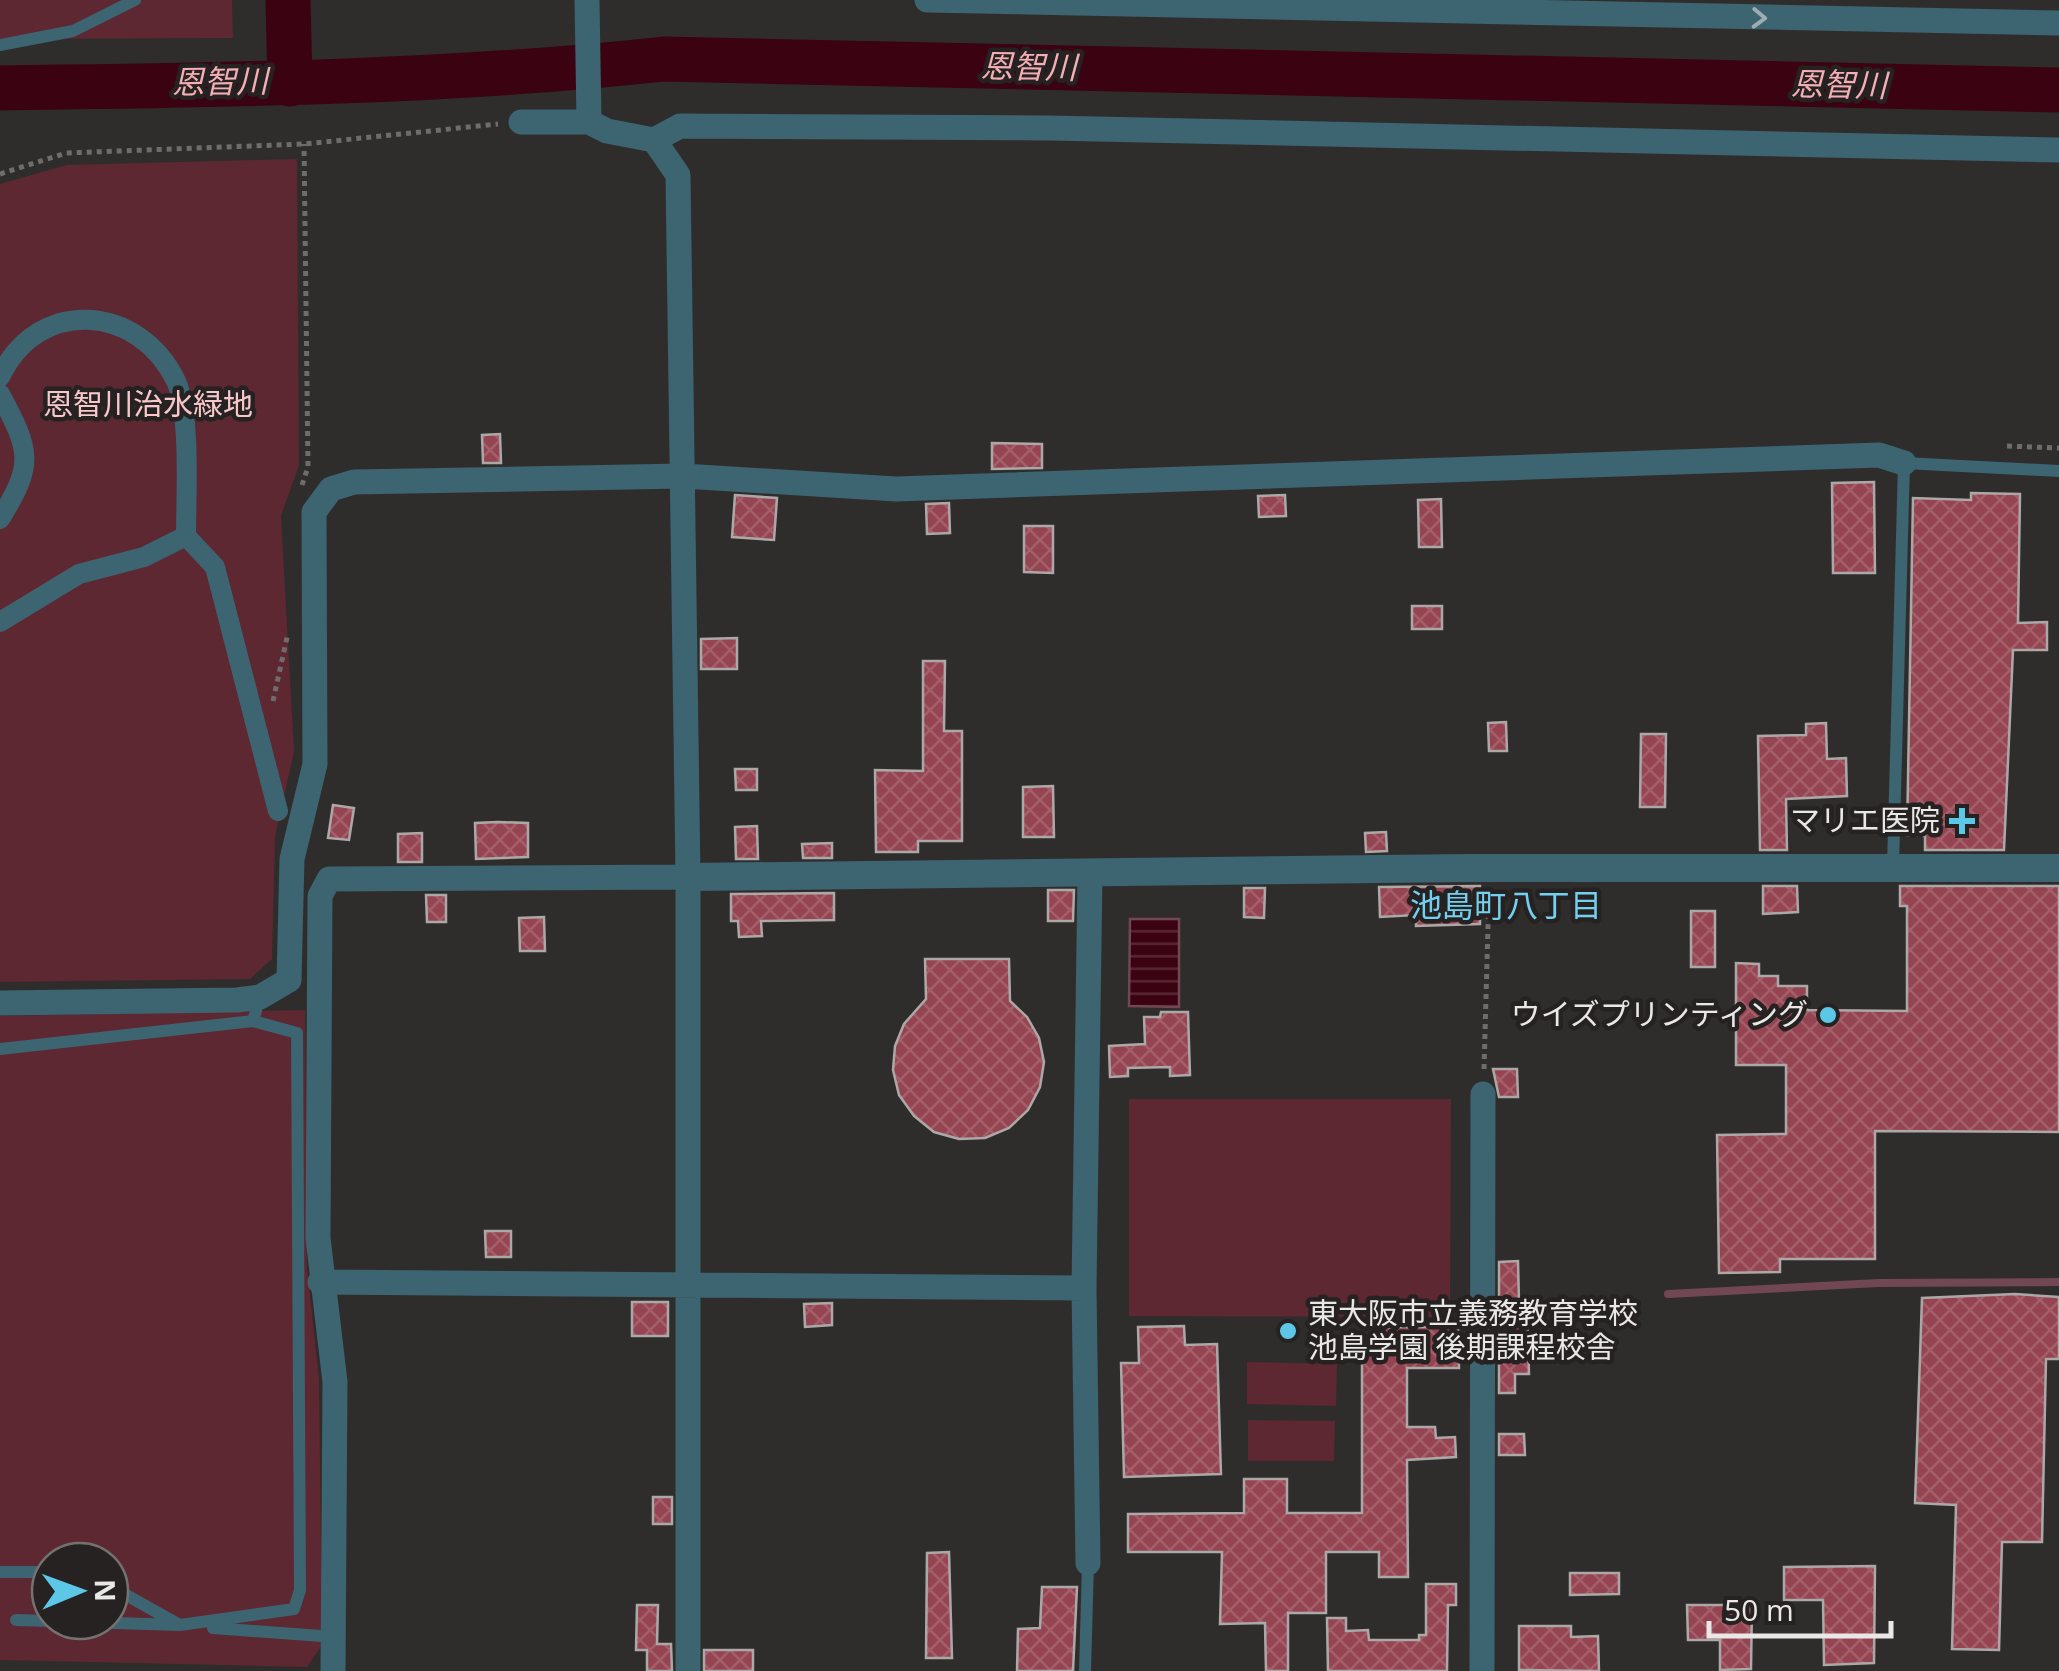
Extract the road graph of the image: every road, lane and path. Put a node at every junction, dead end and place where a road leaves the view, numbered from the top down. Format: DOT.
graph roads {
  1 [pos="135,0"];
  2 [pos="587,0"];
  3 [pos="927,0"];
  4 [pos="1031,2"];
  5 [pos="1347,5"];
  6 [pos="2059,23"];
  7 [pos="0,45"];
  8 [pos="521,122"];
  9 [pos="588,122"];
  10 [pos="654,140"];
  11 [pos="304,144"];
  12 [pos="2059,150"];
  13 [pos="0,174"];
  14 [pos="0,377"];
  15 [pos="0,394"];
  16 [pos="2007,446"];
  17 [pos="2059,448"];
  18 [pos="1904,463"];
  19 [pos="2059,472"];
  20 [pos="683,476"];
  21 [pos="296,501"];
  22 [pos="0,519"];
  23 [pos="186,536"];
  24 [pos="0,622"];
  25 [pos="290,626"];
  26 [pos="252,712"];
  27 [pos="278,810"];
  28 [pos="1893,866"];
  29 [pos="1489,868"];
  30 [pos="2059,868"];
  31 [pos="1090,874"];
  32 [pos="688,877"];
  33 [pos="290,980"];
  34 [pos="0,1003"];
  35 [pos="321,1005"];
  36 [pos="256,1009"];
  37 [pos="0,1049"];
  38 [pos="1484,1094"];
  39 [pos="320,1282"];
  40 [pos="691,1285"];
  41 [pos="1084,1288"];
  42 [pos="1088,1564"];
  43 [pos="0,1572"];
  44 [pos="30,1572"];
  45 [pos="130,1597"];
  46 [pos="16,1620"];
  47 [pos="180,1625"];
  48 [pos="335,1637"];
  49 [pos="334,1671"];
  50 [pos="688,1671"];
  51 [pos="1085,1671"];
  52 [pos="1482,1671"];
  1 -- 7 [label="lane"];
  2 -- 9 [label="street"];
  3 -- 4 [label="street"];
  4 -- 5 [label="street"];
  5 -- 6 [label="street, one-way"];
  8 -- 9 [label="street"];
  8 -- 11 [label="path"];
  9 -- 10 [label="street"];
  10 -- 12 [label="street"];
  10 -- 20 [label="street"];
  11 -- 13 [label="path"];
  11 -- 21 [label="path"];
  14 -- 23 [label="street"];
  15 -- 22 [label="street"];
  16 -- 17 [label="path"];
  18 -- 19 [label="lane"];
  18 -- 20 [label="street"];
  18 -- 28 [label="lane"];
  20 -- 32 [label="street"];
  20 -- 33 [label="street"];
  23 -- 24 [label="street"];
  23 -- 26 [label="street"];
  25 -- 26 [label="path"];
  26 -- 27 [label="street"];
  28 -- 29 [label="street"];
  28 -- 30 [label="street"];
  29 -- 31 [label="street"];
  29 -- 38 [label="path"];
  31 -- 32 [label="street"];
  31 -- 41 [label="street"];
  32 -- 35 [label="street"];
  32 -- 40 [label="street"];
  33 -- 35 [label="street"];
  33 -- 36 [label="street"];
  34 -- 36 [label="street"];
  35 -- 39 [label="street"];
  36 -- 37 [label="lane"];
  36 -- 47 [label="lane"];
  38 -- 52 [label="street"];
  39 -- 40 [label="street"];
  39 -- 48 [label="street"];
  40 -- 41 [label="street"];
  40 -- 50 [label="street"];
  41 -- 42 [label="street"];
  42 -- 51 [label="lane"];
  43 -- 44 [label="lane"];
  45 -- 47 [label="lane"];
  46 -- 47 [label="lane"];
  47 -- 48 [label="lane"];
  48 -- 49 [label="street"];
}
